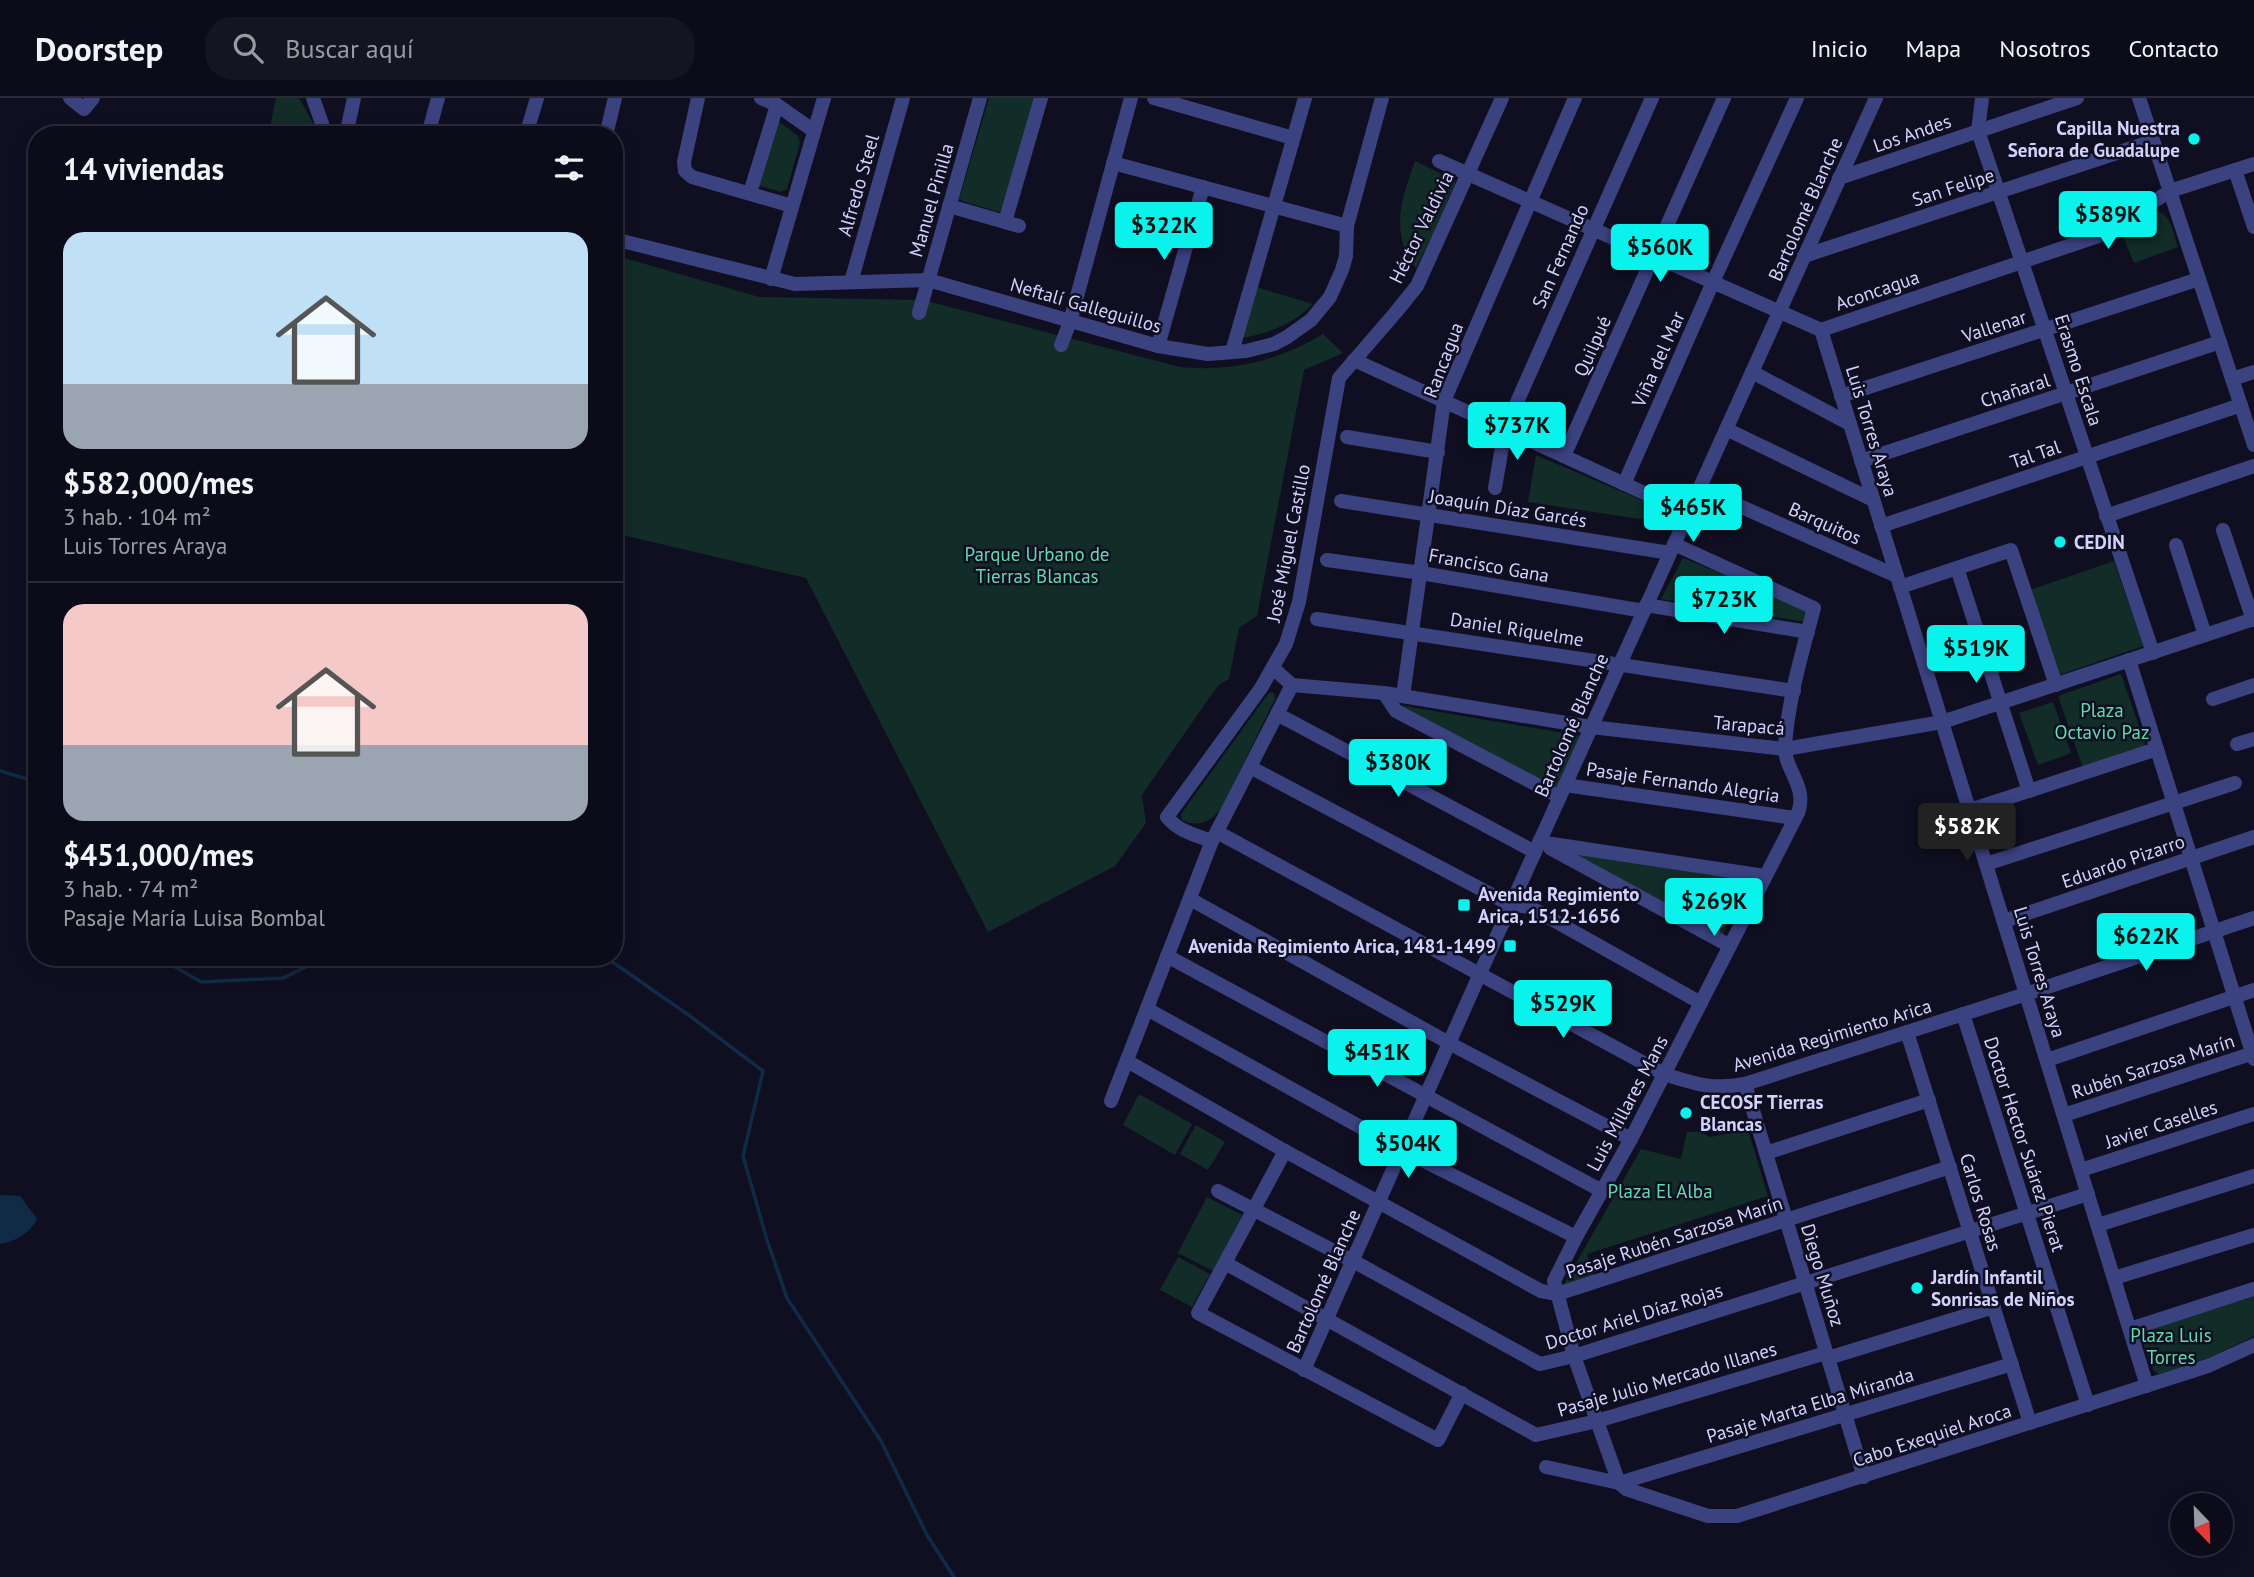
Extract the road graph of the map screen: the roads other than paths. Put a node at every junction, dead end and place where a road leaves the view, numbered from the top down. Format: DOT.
graph roads {
  1 [pos="70,98"];
  2 [pos="93,98"];
  3 [pos="313,98"];
  4 [pos="354,98"];
  5 [pos="439,98"];
  6 [pos="537,98"];
  7 [pos="615,98"];
  8 [pos="698,98"];
  9 [pos="761,98"];
  10 [pos="824,98"];
  11 [pos="903,98"];
  12 [pos="980,98"];
  13 [pos="1041,98"];
  14 [pos="1131,98"];
  15 [pos="1154,98"];
  16 [pos="1305,98"];
  17 [pos="1382,98"];
  18 [pos="1502,98"];
  19 [pos="1574,98"];
  20 [pos="1652,98"];
  21 [pos="1724,98"];
  22 [pos="1797,98"];
  23 [pos="1876,98"];
  24 [pos="1982,98"];
  25 [pos="2077,98"];
  26 [pos="2139,98"];
  27 [pos="777,105"];
  28 [pos="323,126"];
  29 [pos="348,126"];
  30 [pos="431,126"];
  31 [pos="529,126"];
  32 [pos="608,126"];
  33 [pos="814,131"];
  34 [pos="1978,131"];
  35 [pos="1293,138"];
  36 [pos="2153,141"];
  37 [pos="1439,162"];
  38 [pos="1113,163"];
  39 [pos="2254,164"];
  40 [pos="2235,170"];
  41 [pos="1467,174"];
  42 [pos="1839,178"];
  43 [pos="1203,187"];
  44 [pos="2170,191"];
  45 [pos="1998,192"];
  46 [pos="750,193"];
  47 [pos="1531,202"];
  48 [pos="792,206"];
  49 [pos="949,206"];
  50 [pos="1273,206"];
  51 [pos="1347,226"];
  52 [pos="2254,227"];
  53 [pos="1593,229"];
  54 [pos="623,241"];
  55 [pos="1653,256"];
  56 [pos="1804,256"];
  57 [pos="2022,261"];
  58 [pos="771,279"];
  59 [pos="2199,279"];
  60 [pos="929,280"];
  61 [pos="851,282"];
  62 [pos="1713,282"];
  63 [pos="1779,312"];
  64 [pos="919,313"];
  65 [pos="1070,322"];
  66 [pos="2045,329"];
  67 [pos="1821,330"];
  68 [pos="2220,342"];
  69 [pos="1061,345"];
  70 [pos="1158,346"];
  71 [pos="1232,352"];
  72 [pos="1353,359"];
  73 [pos="1752,372"];
  74 [pos="2254,372"];
  75 [pos="2232,379"];
  76 [pos="2066,393"];
  77 [pos="1841,396"];
  78 [pos="1444,401"];
  79 [pos="2241,405"];
  80 [pos="1850,424"];
  81 [pos="1505,429"];
  82 [pos="1726,429"];
  83 [pos="1347,437"];
  84 [pos="2254,445"];
  85 [pos="1438,452"];
  86 [pos="1564,456"];
  87 [pos="2087,456"];
  88 [pos="1861,461"];
  89 [pos="2254,466"];
  90 [pos="1624,484"];
  91 [pos="1495,488"];
  92 [pos="1699,488"];
  93 [pos="1874,500"];
  94 [pos="1341,502"];
  95 [pos="1688,513"];
  96 [pos="1429,514"];
  97 [pos="2106,516"];
  98 [pos="1881,526"];
  99 [pos="2223,530"];
  100 [pos="2176,545"];
  101 [pos="1672,549"];
  102 [pos="1327,560"];
  103 [pos="1957,568"];
  104 [pos="1421,573"];
  105 [pos="1899,582"];
  106 [pos="1645,608"];
  107 [pos="1317,619"];
  108 [pos="2254,619"];
  109 [pos="1412,632"];
  110 [pos="1808,632"];
  111 [pos="2205,635"];
  112 [pos="2153,653"];
  113 [pos="2129,660"];
  114 [pos="1620,664"];
  115 [pos="1274,669"];
  116 [pos="1292,685"];
  117 [pos="2056,685"];
  118 [pos="2254,685"];
  119 [pos="1794,691"];
  120 [pos="1384,693"];
  121 [pos="1403,696"];
  122 [pos="2213,699"];
  123 [pos="2001,703"];
  124 [pos="1277,714"];
  125 [pos="1942,722"];
  126 [pos="1591,727"];
  127 [pos="2254,739"];
  128 [pos="2238,744"];
  129 [pos="1785,749"];
  130 [pos="2157,749"];
  131 [pos="1250,767"];
  132 [pos="2235,783"];
  133 [pos="1562,791"];
  134 [pos="2029,791"];
  135 [pos="2174,803"];
  136 [pos="1969,810"];
  137 [pos="1795,818"];
  138 [pos="1215,837"];
  139 [pos="2254,837"];
  140 [pos="1537,847"];
  141 [pos="2191,858"];
  142 [pos="1986,864"];
  143 [pos="1765,876"];
  144 [pos="1190,899"];
  145 [pos="1511,905"];
  146 [pos="2254,918"];
  147 [pos="2004,921"];
  148 [pos="2214,931"];
  149 [pos="1730,946"];
  150 [pos="1167,956"];
  151 [pos="1479,975"];
  152 [pos="2254,990"];
  153 [pos="2026,994"];
  154 [pos="2235,996"];
  155 [pos="1701,1003"];
  156 [pos="1147,1009"];
  157 [pos="1963,1014"];
  158 [pos="1907,1032"];
  159 [pos="1449,1043"];
  160 [pos="2253,1055"];
  161 [pos="2047,1060"];
  162 [pos="1127,1061"];
  163 [pos="1664,1074"];
  164 [pos="1745,1084"];
  165 [pos="1426,1095"];
  166 [pos="1929,1100"];
  167 [pos="1111,1101"];
  168 [pos="2254,1114"];
  169 [pos="2064,1115"];
  170 [pos="1631,1139"];
  171 [pos="1402,1150"];
  172 [pos="1285,1151"];
  173 [pos="1766,1153"];
  174 [pos="1950,1167"];
  175 [pos="2081,1170"];
  176 [pos="2254,1176"];
  177 [pos="1218,1191"];
  178 [pos="1602,1191"];
  179 [pos="2088,1194"];
  180 [pos="1379,1203"];
  181 [pos="1254,1209"];
  182 [pos="2026,1213"];
  183 [pos="1787,1221"];
  184 [pos="2098,1225"];
  185 [pos="1970,1231"];
  186 [pos="2254,1235"];
  187 [pos="1576,1237"];
  188 [pos="1353,1261"];
  189 [pos="1225,1263"];
  190 [pos="2114,1278"];
  191 [pos="1805,1283"];
  192 [pos="2254,1289"];
  193 [pos="1557,1294"];
  194 [pos="1994,1307"];
  195 [pos="1327,1319"];
  196 [pos="2130,1329"];
  197 [pos="2254,1345"];
  198 [pos="1827,1355"];
  199 [pos="1574,1356"];
  200 [pos="2012,1364"];
  201 [pos="1304,1370"];
  202 [pos="2147,1385"];
  203 [pos="1462,1393"];
  204 [pos="2088,1405"];
  205 [pos="1845,1415"];
  206 [pos="1597,1421"];
  207 [pos="2030,1423"];
  208 [pos="1546,1467"];
  209 [pos="1864,1477"];
  210 [pos="1619,1483"];
  1 -- 2 [label="street"];
  3 -- 28 [label="street"];
  4 -- 29 [label="street"];
  5 -- 30 [label="street"];
  6 -- 31 [label="street"];
  7 -- 32 [label="street"];
  8 -- 46 [label="street"];
  9 -- 27 [label="street"];
  10 -- 33 [label="street"];
  11 -- 61 [label="street, Alfredo Steel"];
  12 -- 49 [label="street, Manuel Pinilla"];
  13 -- 49 [label="street"];
  14 -- 38 [label="street"];
  15 -- 35 [label="street"];
  16 -- 35 [label="street"];
  17 -- 51 [label="street, Neftalí Galleguillos"];
  18 -- 41 [label="street, Héctor Valdivia"];
  19 -- 47 [label="street, Rancagua"];
  20 -- 53 [label="street, San Fernando"];
  21 -- 55 [label="street, Quilpué"];
  22 -- 62 [label="street, Viña del Mar"];
  23 -- 42 [label="street, Bartolomé Blanche"];
  24 -- 34 [label="street, Erasmo Escala"];
  25 -- 34 [label="street, Los Andes"];
  26 -- 36 [label="street"];
  27 -- 33 [label="street"];
  27 -- 46 [label="street"];
  33 -- 48 [label="street"];
  34 -- 42 [label="street, Los Andes"];
  34 -- 45 [label="street, Erasmo Escala"];
  35 -- 50 [label="street"];
  36 -- 44 [label="street"];
  36 -- 45 [label="street, San Felipe"];
  37 -- 41 [label="street, Aconcagua"];
  38 -- 43 [label="street"];
  38 -- 65 [label="street"];
  39 -- 40 [label="street, Aconcagua"];
  40 -- 44 [label="street, Aconcagua"];
  40 -- 52 [label="street"];
  41 -- 47 [label="street, Aconcagua"];
  41 -- 72 [label="street, Héctor Valdivia"];
  42 -- 56 [label="street, Bartolomé Blanche"];
  43 -- 50 [label="street"];
  43 -- 70 [label="street"];
  44 -- 57 [label="street, Aconcagua"];
  44 -- 59 [label="street"];
  45 -- 56 [label="street, San Felipe"];
  45 -- 57 [label="street, Erasmo Escala"];
  46 -- 48 [label="street"];
  47 -- 53 [label="street, Aconcagua"];
  47 -- 78 [label="street, Rancagua"];
  48 -- 58 [label="street"];
  49 -- 60 [label="street, Manuel Pinilla"];
  50 -- 51 [label="street"];
  50 -- 71 [label="street"];
  51 -- 71 [label="street, Neftalí Galleguillos"];
  53 -- 55 [label="street, Aconcagua"];
  53 -- 81 [label="street, San Fernando"];
  54 -- 58 [label="street, Neftalí Galleguillos"];
  55 -- 62 [label="street, Aconcagua"];
  55 -- 86 [label="street, Quilpué"];
  56 -- 63 [label="street, Bartolomé Blanche"];
  57 -- 66 [label="street, Erasmo Escala"];
  57 -- 67 [label="street, Aconcagua"];
  58 -- 61 [label="street, Neftalí Galleguillos"];
  59 -- 66 [label="street, Vallenar"];
  59 -- 68 [label="street"];
  60 -- 61 [label="street, Neftalí Galleguillos"];
  60 -- 64 [label="street, Manuel Pinilla"];
  60 -- 65 [label="street, Neftalí Galleguillos"];
  62 -- 63 [label="street, Aconcagua"];
  62 -- 90 [label="street, Viña del Mar"];
  63 -- 67 [label="street, Aconcagua"];
  63 -- 73 [label="street, Bartolomé Blanche"];
  65 -- 69 [label="street"];
  65 -- 70 [label="street, Neftalí Galleguillos"];
  66 -- 76 [label="street, Erasmo Escala"];
  66 -- 77 [label="street, Vallenar"];
  67 -- 77 [label="street, Luis Torres Araya"];
  68 -- 75 [label="street"];
  68 -- 76 [label="street, Chañaral"];
  70 -- 71 [label="street, Neftalí Galleguillos"];
  72 -- 78 [label="street"];
  72 -- 115 [label="street, José Miguel Castillo"];
  73 -- 80 [label="street"];
  73 -- 82 [label="street, Bartolomé Blanche"];
  74 -- 75 [label="street"];
  75 -- 79 [label="street"];
  76 -- 87 [label="street, Erasmo Escala"];
  76 -- 88 [label="street, Chañaral"];
  77 -- 80 [label="street, Luis Torres Araya"];
  78 -- 81 [label="street"];
  78 -- 85 [label="street, Rancagua"];
  79 -- 84 [label="street"];
  79 -- 87 [label="street, Tal Tal"];
  80 -- 88 [label="street, Luis Torres Araya"];
  81 -- 86 [label="street"];
  81 -- 91 [label="street, San Fernando"];
  82 -- 92 [label="street, Bartolomé Blanche"];
  82 -- 93 [label="street"];
  83 -- 85 [label="street"];
  85 -- 96 [label="street, Rancagua"];
  86 -- 90 [label="street"];
  87 -- 97 [label="street, Erasmo Escala"];
  87 -- 98 [label="street, Tal Tal"];
  88 -- 93 [label="street, Luis Torres Araya"];
  89 -- 97 [label="street"];
  90 -- 95 [label="street"];
  92 -- 95 [label="street, Bartolomé Blanche"];
  92 -- 105 [label="street, Barquitos"];
  93 -- 98 [label="street, Luis Torres Araya"];
  94 -- 96 [label="street, Joaquín Díaz Garcés"];
  95 -- 101 [label="street, Bartolomé Blanche"];
  96 -- 101 [label="street, Joaquín Díaz Garcés"];
  96 -- 104 [label="street, Rancagua"];
  97 -- 112 [label="street, Erasmo Escala"];
  98 -- 105 [label="street, Luis Torres Araya"];
  99 -- 108 [label="street"];
  100 -- 111 [label="street"];
  101 -- 106 [label="street, Bartolomé Blanche"];
  101 -- 110 [label="street, Joaquín Díaz Garcés"];
  102 -- 104 [label="street, Francisco Gana"];
  103 -- 105 [label="street"];
  103 -- 117 [label="street"];
  103 -- 123 [label="street"];
  104 -- 106 [label="street, Francisco Gana"];
  104 -- 109 [label="street, Rancagua"];
  105 -- 125 [label="street, Luis Torres Araya"];
  106 -- 110 [label="street, Francisco Gana"];
  106 -- 114 [label="street, Bartolomé Blanche"];
  107 -- 109 [label="street, Daniel Riquelme"];
  108 -- 111 [label="street, Tarapacá"];
  109 -- 114 [label="street, Daniel Riquelme"];
  109 -- 121 [label="street, Rancagua"];
  110 -- 119 [label="street"];
  111 -- 112 [label="street, Tarapacá"];
  112 -- 113 [label="street, Tarapacá"];
  113 -- 117 [label="street, Tarapacá"];
  113 -- 130 [label="street"];
  114 -- 119 [label="street, Daniel Riquelme"];
  114 -- 126 [label="street, Bartolomé Blanche"];
  115 -- 116 [label="street"];
  115 -- 138 [label="street, José Miguel Castillo"];
  116 -- 120 [label="street, Tarapacá"];
  116 -- 124 [label="street"];
  117 -- 123 [label="street, Tarapacá"];
  118 -- 122 [label="street"];
  119 -- 129 [label="street"];
  120 -- 121 [label="street, Tarapacá"];
  120 -- 133 [label="street, Pasaje Fernando Alegria"];
  121 -- 126 [label="street, Tarapacá"];
  123 -- 125 [label="street, Tarapacá"];
  123 -- 134 [label="street"];
  124 -- 131 [label="street"];
  124 -- 140 [label="street"];
  125 -- 129 [label="street, Tarapacá"];
  125 -- 136 [label="street, Luis Torres Araya"];
  126 -- 129 [label="street, Tarapacá"];
  126 -- 133 [label="street, Bartolomé Blanche"];
  127 -- 128 [label="street"];
  129 -- 137 [label="street, Luis Millares Mans"];
  130 -- 134 [label="street"];
  130 -- 135 [label="street"];
  131 -- 138 [label="street"];
  131 -- 145 [label="street"];
  132 -- 135 [label="street"];
  133 -- 137 [label="street, Pasaje Fernando Alegria"];
  133 -- 140 [label="street, Bartolomé Blanche"];
  134 -- 136 [label="street"];
  135 -- 141 [label="street"];
  135 -- 142 [label="street"];
  136 -- 142 [label="street, Luis Torres Araya"];
  137 -- 143 [label="street, Luis Millares Mans"];
  138 -- 144 [label="street"];
  138 -- 151 [label="street, Avenida Regimiento Arica"];
  139 -- 141 [label="street, Eduardo Pizarro"];
  140 -- 143 [label="street"];
  140 -- 145 [label="street, Bartolomé Blanche"];
  140 -- 149 [label="street"];
  141 -- 147 [label="street, Eduardo Pizarro"];
  141 -- 148 [label="street"];
  142 -- 147 [label="street, Luis Torres Araya"];
  143 -- 149 [label="street, Luis Millares Mans"];
  144 -- 150 [label="street"];
  144 -- 159 [label="street"];
  145 -- 151 [label="street, Bartolomé Blanche"];
  145 -- 155 [label="street"];
  146 -- 148 [label="street, Avenida Regimiento Arica"];
  147 -- 153 [label="street, Luis Torres Araya"];
  148 -- 153 [label="street, Avenida Regimiento Arica"];
  148 -- 154 [label="street"];
  149 -- 155 [label="street, Luis Millares Mans"];
  150 -- 156 [label="street"];
  150 -- 165 [label="street"];
  151 -- 159 [label="street, Bartolomé Blanche"];
  151 -- 163 [label="street, Avenida Regimiento Arica"];
  152 -- 154 [label="street"];
  153 -- 157 [label="street, Avenida Regimiento Arica"];
  153 -- 161 [label="street, Luis Torres Araya"];
  154 -- 160 [label="street"];
  154 -- 161 [label="street"];
  155 -- 163 [label="street, Luis Millares Mans"];
  156 -- 162 [label="street"];
  156 -- 171 [label="street"];
  157 -- 158 [label="street, Avenida Regimiento Arica"];
  157 -- 182 [label="street, Doctor Hector Suárez Pierat"];
  158 -- 164 [label="street, Avenida Regimiento Arica"];
  158 -- 166 [label="street, Carlos Rosas"];
  159 -- 165 [label="street, Bartolomé Blanche"];
  159 -- 170 [label="street"];
  160 -- 169 [label="street, Rubén Sarzosa Marín"];
  161 -- 169 [label="street, Luis Torres Araya"];
  162 -- 167 [label="street"];
  162 -- 172 [label="street, Pasaje Rubén Sarzosa Marín"];
  163 -- 164 [label="street, Avenida Regimiento Arica"];
  163 -- 170 [label="street, Luis Millares Mans"];
  164 -- 173 [label="street, Diego Muñoz"];
  165 -- 171 [label="street, Bartolomé Blanche"];
  165 -- 178 [label="street"];
  166 -- 173 [label="street"];
  166 -- 174 [label="street, Carlos Rosas"];
  168 -- 175 [label="street, Javier Caselles"];
  169 -- 175 [label="street, Luis Torres Araya"];
  170 -- 178 [label="street, Luis Millares Mans"];
  171 -- 180 [label="street, Bartolomé Blanche"];
  171 -- 187 [label="street"];
  172 -- 180 [label="street, Pasaje Rubén Sarzosa Marín"];
  172 -- 181 [label="street"];
  173 -- 183 [label="street, Diego Muñoz"];
  174 -- 183 [label="street, Pasaje Rubén Sarzosa Marín"];
  174 -- 185 [label="street, Carlos Rosas"];
  175 -- 179 [label="street, Luis Torres Araya"];
  176 -- 184 [label="street"];
  177 -- 181 [label="street, Doctor Ariel Díaz Rojas"];
  178 -- 187 [label="street, Luis Millares Mans"];
  179 -- 182 [label="street, Doctor Ariel Díaz Rojas"];
  179 -- 184 [label="street, Luis Torres Araya"];
  180 -- 188 [label="street, Bartolomé Blanche"];
  180 -- 193 [label="street, Pasaje Rubén Sarzosa Marín"];
  181 -- 188 [label="street, Doctor Ariel Díaz Rojas"];
  181 -- 189 [label="street"];
  182 -- 185 [label="street, Doctor Ariel Díaz Rojas"];
  182 -- 204 [label="street, Doctor Hector Suárez Pierat"];
  183 -- 191 [label="street, Diego Muñoz"];
  183 -- 193 [label="street, Pasaje Rubén Sarzosa Marín"];
  184 -- 190 [label="street, Luis Torres Araya"];
  185 -- 191 [label="street, Doctor Ariel Díaz Rojas"];
  185 -- 194 [label="street, Carlos Rosas"];
  186 -- 190 [label="street"];
  187 -- 193 [label="street, Luis Millares Mans"];
  188 -- 195 [label="street, Bartolomé Blanche"];
  188 -- 199 [label="street, Doctor Ariel Díaz Rojas"];
  189 -- 195 [label="street, Pasaje Julio Mercado Illanes"];
  189 -- 201 [label="street"];
  190 -- 196 [label="street, Luis Torres Araya"];
  191 -- 198 [label="street, Diego Muñoz"];
  191 -- 199 [label="street, Doctor Ariel Díaz Rojas"];
  192 -- 196 [label="street"];
  193 -- 199 [label="street, Luis Millares Mans"];
  194 -- 198 [label="street, Pasaje Julio Mercado Illanes"];
  194 -- 200 [label="street, Carlos Rosas"];
  195 -- 201 [label="street, Bartolomé Blanche"];
  195 -- 203 [label="street, Pasaje Julio Mercado Illanes"];
  196 -- 202 [label="street, Luis Torres Araya"];
  197 -- 202 [label="street, Cabo Exequiel Aroca"];
  198 -- 205 [label="street, Diego Muñoz"];
  198 -- 206 [label="street, Pasaje Julio Mercado Illanes"];
  199 -- 206 [label="street, Luis Millares Mans"];
  200 -- 205 [label="street, Pasaje Marta Elba Miranda"];
  200 -- 207 [label="street, Carlos Rosas"];
  201 -- 203 [label="street"];
  202 -- 204 [label="street, Cabo Exequiel Aroca"];
  203 -- 206 [label="street, Pasaje Julio Mercado Illanes"];
  204 -- 207 [label="street, Cabo Exequiel Aroca"];
  205 -- 209 [label="street, Diego Muñoz"];
  205 -- 210 [label="street, Pasaje Marta Elba Miranda"];
  206 -- 210 [label="street, Luis Millares Mans"];
  207 -- 209 [label="street, Cabo Exequiel Aroca"];
  208 -- 210 [label="street, Cabo Exequiel Aroca"];
  209 -- 210 [label="street, Cabo Exequiel Aroca"];
}
